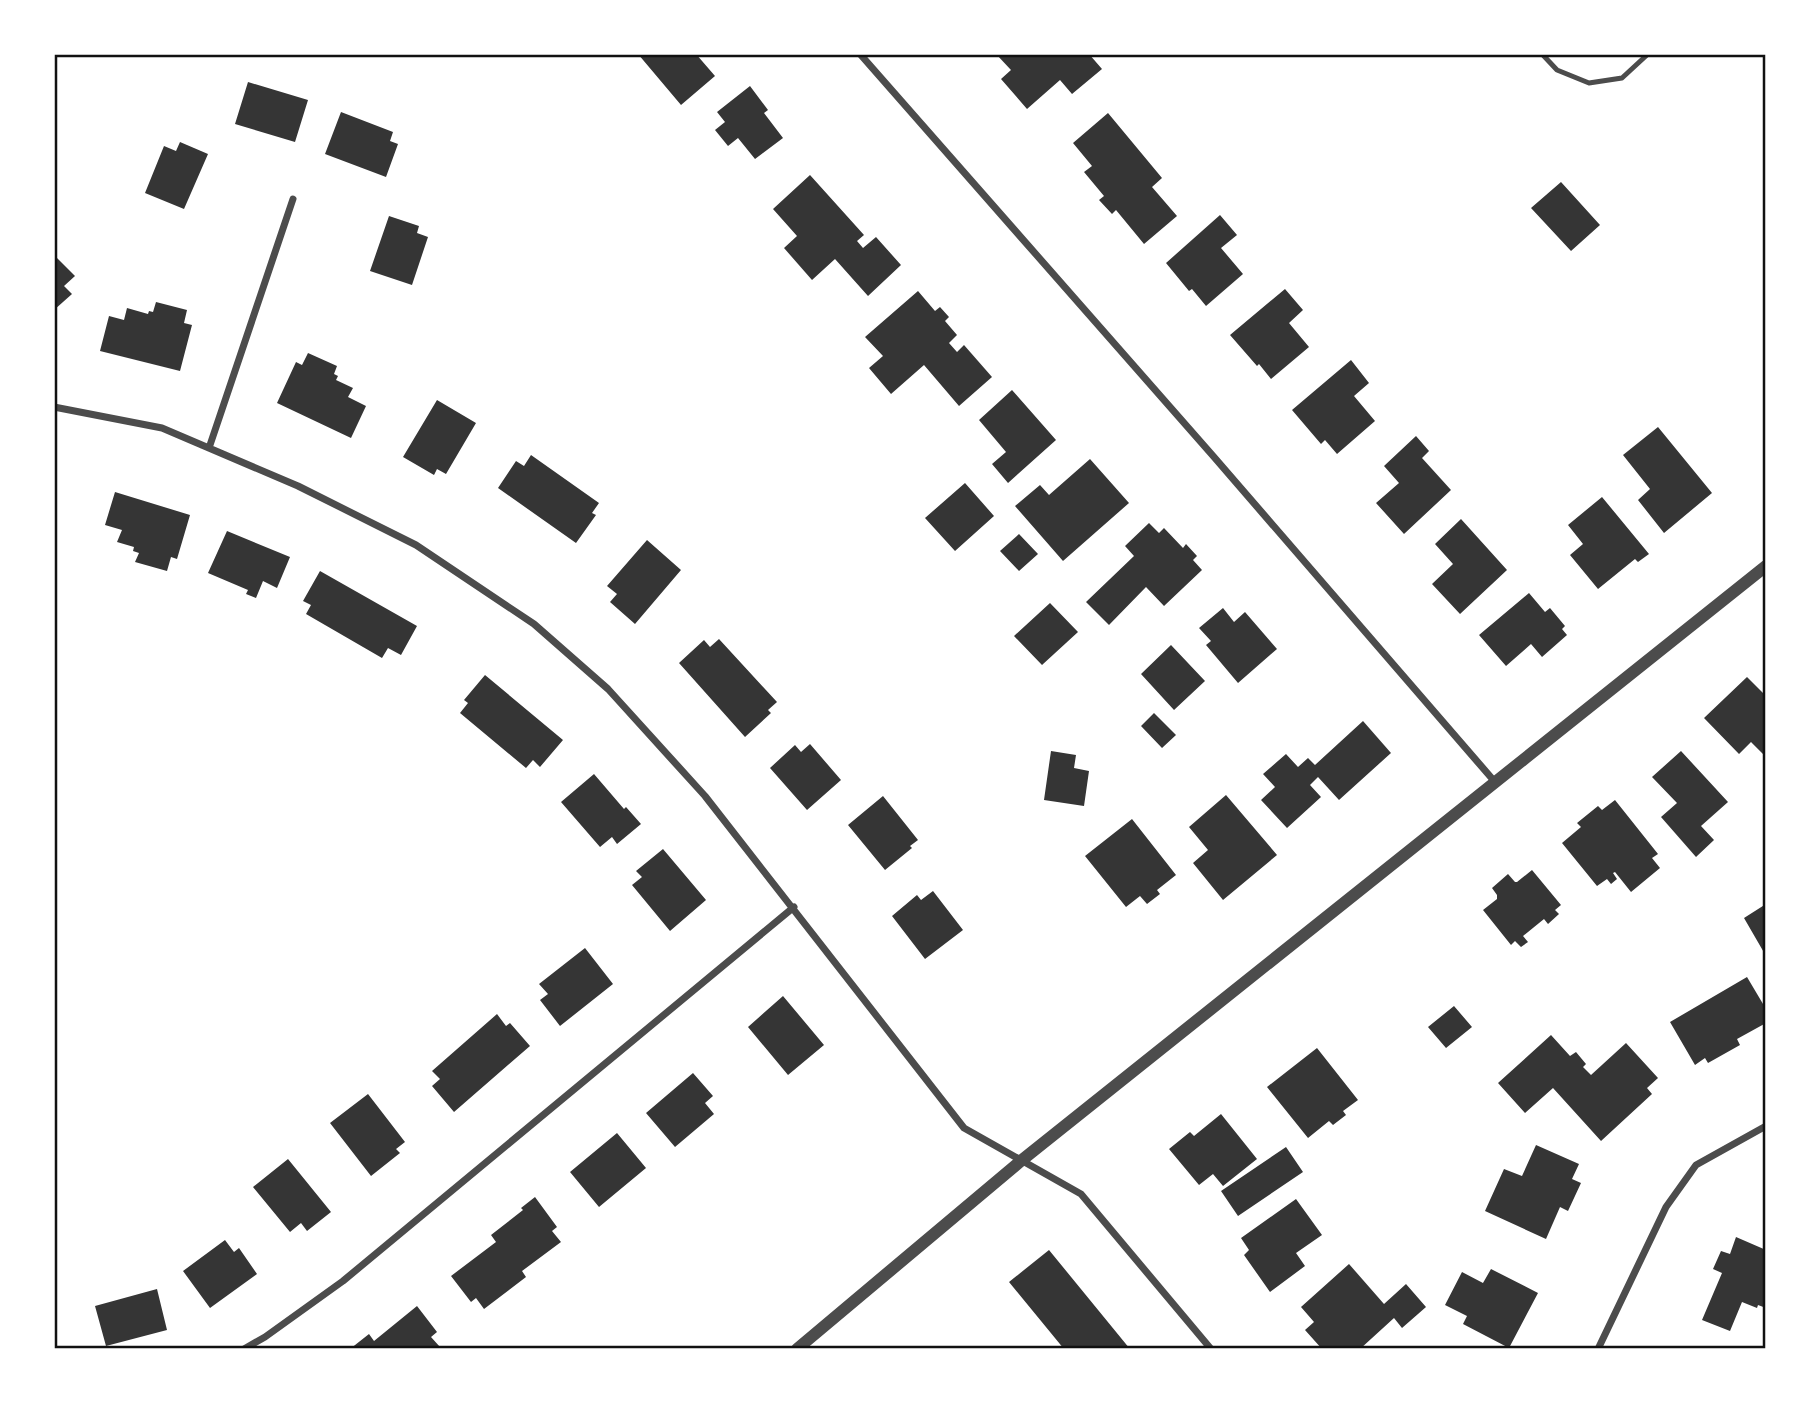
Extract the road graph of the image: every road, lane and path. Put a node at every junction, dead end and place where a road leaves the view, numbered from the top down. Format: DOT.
graph roads {
  1 [pos="860,54"];
  2 [pos="1542,54"];
  3 [pos="1648,54"];
  4 [pos="293,199"];
  5 [pos="54,407"];
  6 [pos="209,448"];
  7 [pos="1766,566"];
  8 [pos="1495,782"];
  9 [pos="794,907"];
  10 [pos="1766,1126"];
  11 [pos="1022,1160"];
  12 [pos="244,1349"];
  13 [pos="797,1349"];
  14 [pos="1211,1349"];
  15 [pos="1598,1349"];
  1 -- 8 [label="street"];
  2 -- 3 [label="lane"];
  4 -- 6 [label="street"];
  5 -- 6 [label="street"];
  6 -- 9 [label="street"];
  7 -- 8 [label="street"];
  8 -- 11 [label="street"];
  9 -- 11 [label="street"];
  9 -- 12 [label="street"];
  10 -- 15 [label="street"];
  11 -- 13 [label="street"];
  11 -- 14 [label="street"];
}
